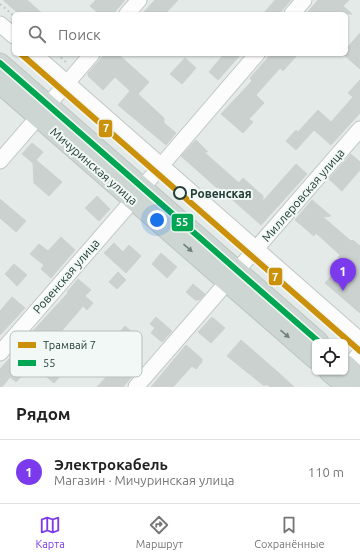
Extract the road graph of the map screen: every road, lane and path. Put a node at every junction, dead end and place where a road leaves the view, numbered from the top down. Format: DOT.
graph roads {
  1 [pos="139,0"];
  2 [pos="304,0"];
  3 [pos="0,4"];
  4 [pos="129,12"];
  5 [pos="294,12"];
  6 [pos="12,14"];
  7 [pos="0,24"];
  8 [pos="12,34"];
  9 [pos="36,56"];
  10 [pos="90,56"];
  11 [pos="255,56"];
  12 [pos="0,63"];
  13 [pos="67,83"];
  14 [pos="0,84"];
  15 [pos="43,111"];
  16 [pos="360,129"];
  17 [pos="0,161"];
  18 [pos="161,166"];
  19 [pos="138,194"];
  20 [pos="256,248"];
  21 [pos="232,277"];
  22 [pos="19,331"];
  23 [pos="315,339"];
  24 [pos="360,340"];
  25 [pos="10,341"];
  26 [pos="0,353"];
  27 [pos="360,353"];
  28 [pos="312,357"];
  29 [pos="348,369"];
  30 [pos="136,387"];
  1 -- 4 [label="street"];
  2 -- 5 [label="street"];
  3 -- 6 [label="path"];
  7 -- 8 [label="street"];
  9 -- 13 [label="street"];
  10 -- 13 [label="street"];
  11 -- 18 [label="street, Ровенская улица"];
  12 -- 15 [label="main road, Мичуринская улица"];
  13 -- 15 [label="street"];
  13 -- 18 [label="street"];
  14 -- 15 [label="main road, Мичуринская улица"];
  15 -- 17 [label="street"];
  15 -- 19 [label="main road, Мичуринская улица"];
  16 -- 20 [label="street, Миллеровская улица"];
  18 -- 19 [label="street, Ровенская улица"];
  18 -- 20 [label="street"];
  19 -- 21 [label="main road, Мичуринская улица"];
  19 -- 22 [label="street, Ровенская улица"];
  20 -- 21 [label="street, Миллеровская улица"];
  20 -- 24 [label="street"];
  21 -- 23 [label="main road, Мичуринская улица"];
  21 -- 28 [label="main road, Мичуринская улица, one-way"];
  21 -- 30 [label="street, Миллеровская улица"];
  25 -- 26 [label="street, Ровенская улица"];
  27 -- 29 [label="street"];
}
